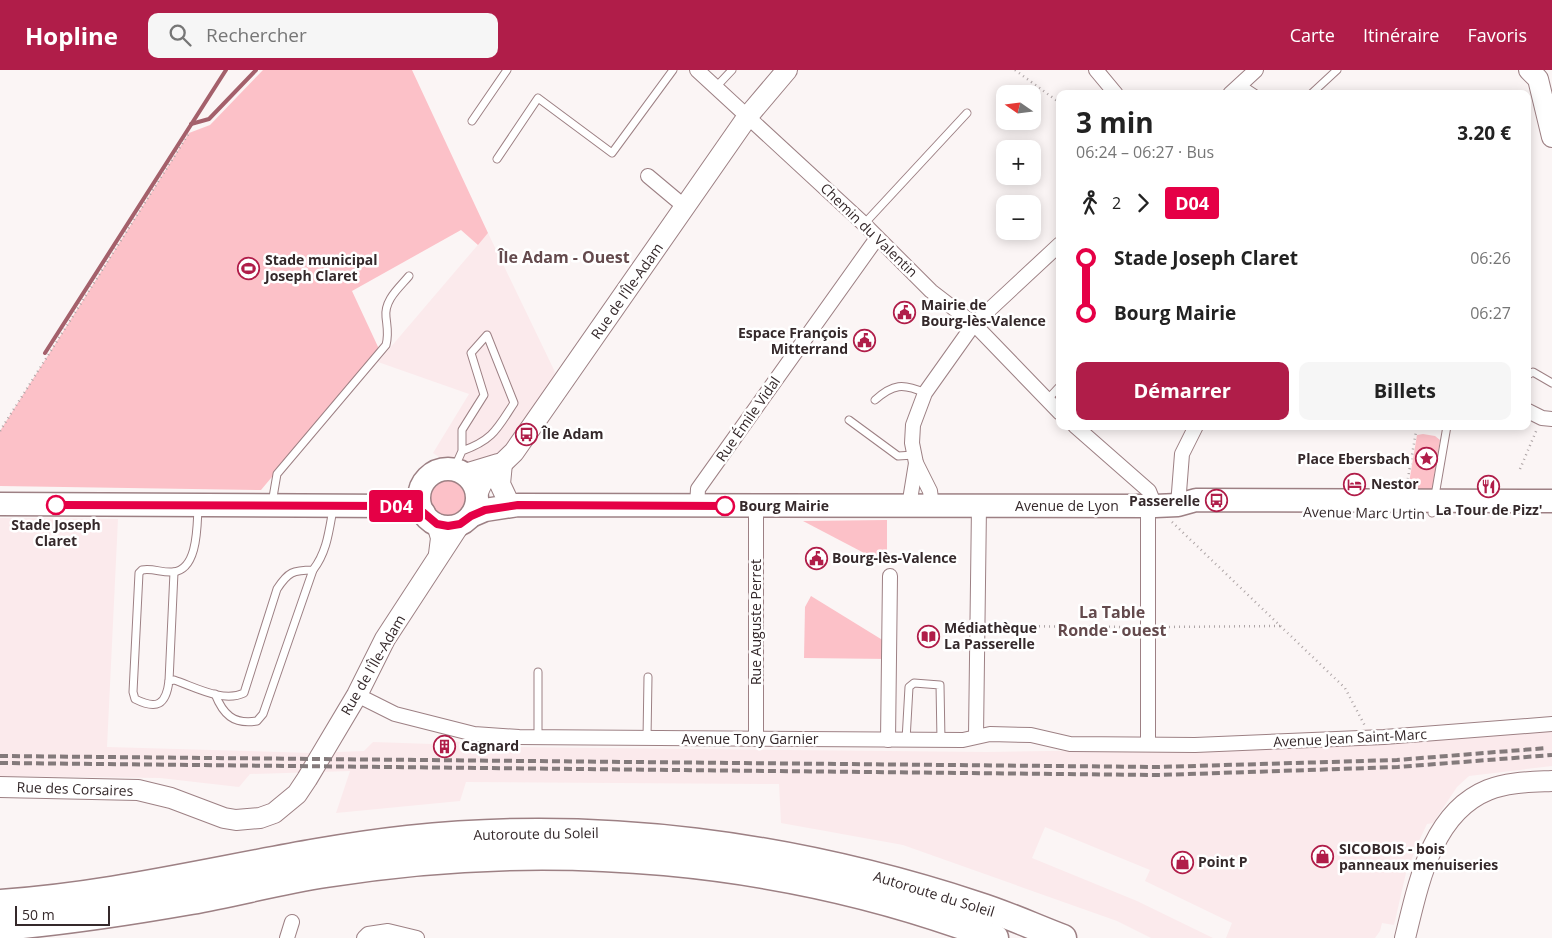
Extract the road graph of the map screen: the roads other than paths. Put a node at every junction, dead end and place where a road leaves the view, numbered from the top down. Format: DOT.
graph roads {
  1 [pos="507,70"];
  2 [pos="673,70"];
  3 [pos="697,70"];
  4 [pos="732,70"];
  5 [pos="787,70"];
  6 [pos="1096,70"];
  7 [pos="1256,70"];
  8 [pos="1338,70"];
  9 [pos="1529,70"];
  10 [pos="1241,84"];
  11 [pos="716,88"];
  12 [pos="1113,90"];
  13 [pos="1234,90"];
  14 [pos="1250,90"];
  15 [pos="1316,90"];
  16 [pos="967,113"];
  17 [pos="748,116"];
  18 [pos="472,121"];
  19 [pos="1552,137"];
  20 [pos="496,159"];
  21 [pos="648,176"];
  22 [pos="685,207"];
  23 [pos="864,224"];
  24 [pos="877,238"];
  25 [pos="1056,248"];
  26 [pos="409,276"];
  27 [pos="974,324"];
  28 [pos="1531,373"];
  29 [pos="1552,383"];
  30 [pos="1056,390"];
  31 [pos="925,393"];
  32 [pos="875,400"];
  33 [pos="1047,400"];
  34 [pos="1056,409"];
  35 [pos="1531,412"];
  36 [pos="1547,419"];
  37 [pos="849,420"];
  38 [pos="1079,430"];
  39 [pos="1194,430"];
  40 [pos="1446,430"];
  41 [pos="915,459"];
  42 [pos="502,463"];
  43 [pos="469,477"];
  44 [pos="1552,501"];
  45 [pos="513,503"];
  46 [pos="0,504"];
  47 [pos="198,505"];
  48 [pos="272,505"];
  49 [pos="1178,505"];
  50 [pos="697,506"];
  51 [pos="756,506"];
  52 [pos="909,506"];
  53 [pos="940,506"];
  54 [pos="979,506"];
  55 [pos="1151,506"];
  56 [pos="333,507"];
  57 [pos="1433,507"];
  58 [pos="427,510"];
  59 [pos="1552,514"];
  60 [pos="466,520"];
  61 [pos="439,554"];
  62 [pos="313,570"];
  63 [pos="174,572"];
  64 [pos="890,576"];
  65 [pos="538,672"];
  66 [pos="648,677"];
  67 [pos="169,681"];
  68 [pos="215,694"];
  69 [pos="357,695"];
  70 [pos="1552,724"];
  71 [pos="538,736"];
  72 [pos="976,736"];
  73 [pos="647,738"];
  74 [pos="756,738"];
  75 [pos="888,740"];
  76 [pos="906,740"];
  77 [pos="941,740"];
  78 [pos="1148,744"];
  79 [pos="322,750"];
  80 [pos="1552,781"];
  81 [pos="0,786"];
  82 [pos="1415,896"];
  83 [pos="0,904"];
  84 [pos="292,922"];
  85 [pos="0,927"];
  86 [pos="287,938"];
  87 [pos="364,938"];
  88 [pos="416,938"];
  89 [pos="996,938"];
  90 [pos="1063,938"];
  91 [pos="1395,938"];
  92 [pos="1405,938"];
  1 -- 18 [label="lane"];
  2 -- 20 [label="lane"];
  3 -- 11 [label="street, Chemin du Valentin"];
  4 -- 11 [label="lane"];
  5 -- 17 [label="street, Rue de l'Île-Adam"];
  6 -- 12 [label="street"];
  7 -- 10 [label="street"];
  8 -- 15 [label="lane"];
  9 -- 19 [label="street"];
  10 -- 13 [label="street"];
  10 -- 14 [label="lane"];
  11 -- 17 [label="street, Chemin du Valentin"];
  16 -- 23 [label="lane"];
  17 -- 22 [label="street, Rue de l'Île-Adam"];
  17 -- 23 [label="street, Chemin du Valentin"];
  21 -- 22 [label="street"];
  22 -- 42 [label="street, Rue de l'Île-Adam"];
  23 -- 24 [label="street, Chemin du Valentin"];
  24 -- 27 [label="street, Chemin du Valentin"];
  24 -- 50 [label="street, Rue Émile Vidal"];
  25 -- 27 [label="street"];
  26 -- 48 [label="lane"];
  27 -- 31 [label="street"];
  27 -- 33 [label="street, Chemin du Valentin"];
  28 -- 29 [label="lane"];
  30 -- 33 [label="lane"];
  31 -- 32 [label="lane"];
  31 -- 41 [label="street"];
  33 -- 34 [label="street, Chemin du Valentin"];
  35 -- 36 [label="street"];
  37 -- 41 [label="lane"];
  38 -- 55 [label="street"];
  39 -- 49 [label="street"];
  40 -- 57 [label="lane"];
  41 -- 52 [label="street"];
  41 -- 53 [label="street"];
  42 -- 43 [label="street"];
  42 -- 45 [label="street"];
  43 -- 43 [label="lane"];
  43 -- 45 [label="main road"];
  43 -- 58 [label="main road"];
  43 -- 60 [label="main road"];
  44 -- 57 [label="main road, Avenue Marc Urtin"];
  45 -- 50 [label="main road"];
  45 -- 60 [label="main road"];
  46 -- 47 [label="main road"];
  47 -- 48 [label="main road"];
  47 -- 63 [label="lane"];
  48 -- 56 [label="main road"];
  49 -- 55 [label="main road, Avenue Marc Urtin"];
  49 -- 57 [label="main road, Avenue Marc Urtin"];
  49 -- 57 [label="main road, Avenue Marc Urtin"];
  50 -- 51 [label="main road"];
  51 -- 52 [label="main road"];
  51 -- 74 [label="street, Rue Auguste Perret"];
  52 -- 53 [label="main road"];
  53 -- 54 [label="main road, Avenue de Lyon"];
  54 -- 55 [label="main road, Avenue de Lyon"];
  54 -- 72 [label="street"];
  55 -- 78 [label="street"];
  56 -- 58 [label="main road"];
  56 -- 62 [label="lane"];
  57 -- 59 [label="main road, Avenue Marc Urtin"];
  58 -- 60 [label="main road"];
  58 -- 61 [label="street"];
  60 -- 61 [label="street, Rue de l'Île-Adam"];
  61 -- 69 [label="street, Rue de l'Île-Adam"];
  62 -- 68 [label="lane"];
  62 -- 68 [label="lane"];
  63 -- 67 [label="lane"];
  63 -- 67 [label="lane"];
  64 -- 75 [label="street"];
  65 -- 71 [label="lane"];
  66 -- 73 [label="lane"];
  67 -- 68 [label="lane"];
  69 -- 71 [label="street, Avenue Tony Garnier"];
  69 -- 79 [label="street, Rue de l'Île-Adam"];
  70 -- 78 [label="street, Avenue Jean Saint-Marc"];
  71 -- 73 [label="street, Avenue Tony Garnier"];
  72 -- 77 [label="street, Avenue Tony Garnier"];
  72 -- 78 [label="street, Avenue Tony Garnier"];
  73 -- 74 [label="street, Avenue Tony Garnier"];
  74 -- 75 [label="street, Avenue Tony Garnier"];
  75 -- 76 [label="street, Avenue Tony Garnier"];
  76 -- 77 [label="street, Avenue Tony Garnier"];
  76 -- 77 [label="lane"];
  79 -- 81 [label="street, Rue des Corsaires"];
  80 -- 82 [label="street"];
  82 -- 91 [label="street"];
  82 -- 92 [label="street"];
  83 -- 90 [label="highway, Autoroute du Soleil"];
  84 -- 86 [label="street"];
  85 -- 89 [label="highway, Autoroute du Soleil"];
  87 -- 88 [label="street"];
}
